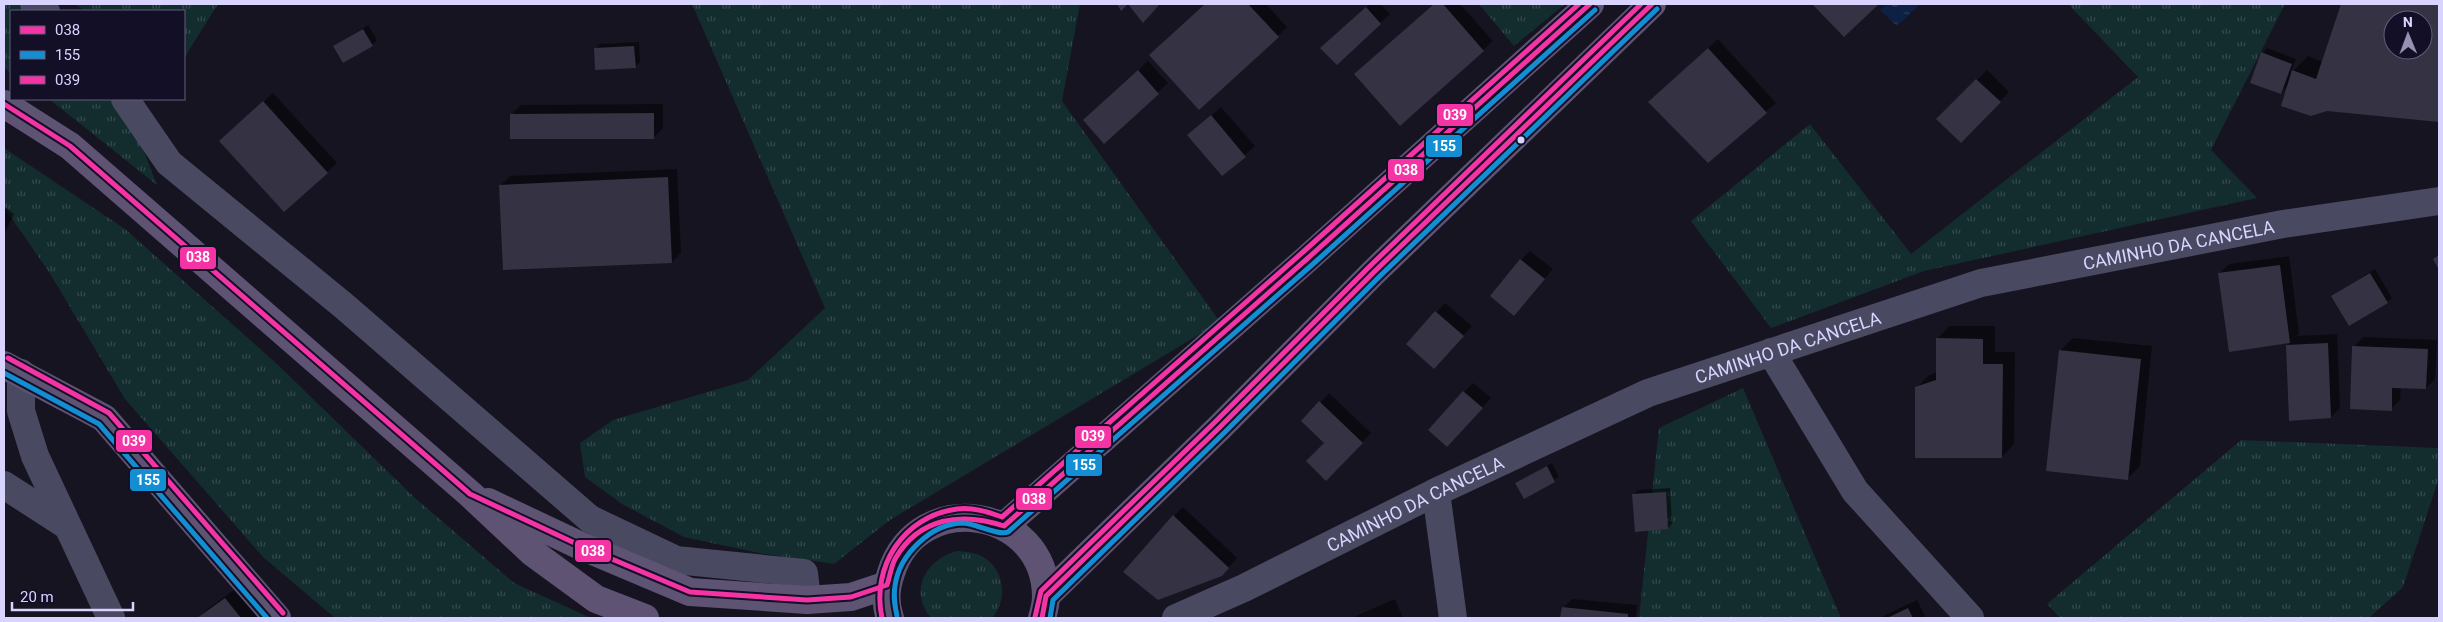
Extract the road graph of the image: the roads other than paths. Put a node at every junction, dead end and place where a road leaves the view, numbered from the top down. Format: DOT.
graph roads {
  1 [pos="1590,4"];
  2 [pos="1652,4"];
  3 [pos="125,100"];
  4 [pos="4,104"];
  5 [pos="2439,201"];
  6 [pos="1772,352"];
  7 [pos="13,369"];
  8 [pos="4,485"];
  9 [pos="1436,492"];
  10 [pos="470,494"];
  11 [pos="66,525"];
  12 [pos="1004,526"];
  13 [pos="887,585"];
  14 [pos="807,600"];
  15 [pos="1044,607"];
  16 [pos="111,618"];
  17 [pos="276,618"];
  18 [pos="645,618"];
  19 [pos="890,618"];
  20 [pos="1176,618"];
  21 [pos="1453,618"];
  22 [pos="1970,618"];
  1 -- 12 [label="main road"];
  2 -- 15 [label="main road"];
  3 -- 14 [label="street"];
  4 -- 10 [label="main road"];
  5 -- 6 [label="street, CAMINHO DA CANCELA"];
  6 -- 9 [label="street, CAMINHO DA CANCELA"];
  6 -- 22 [label="street"];
  7 -- 11 [label="street"];
  7 -- 17 [label="main road"];
  8 -- 11 [label="street"];
  9 -- 20 [label="street, CAMINHO DA CANCELA"];
  9 -- 21 [label="street"];
  10 -- 14 [label="main road"];
  10 -- 18 [label="main road"];
  11 -- 16 [label="street"];
  12 -- 13 [label="main road"];
  12 -- 15 [label="main road"];
  13 -- 14 [label="main road"];
  13 -- 19 [label="main road"];
}
